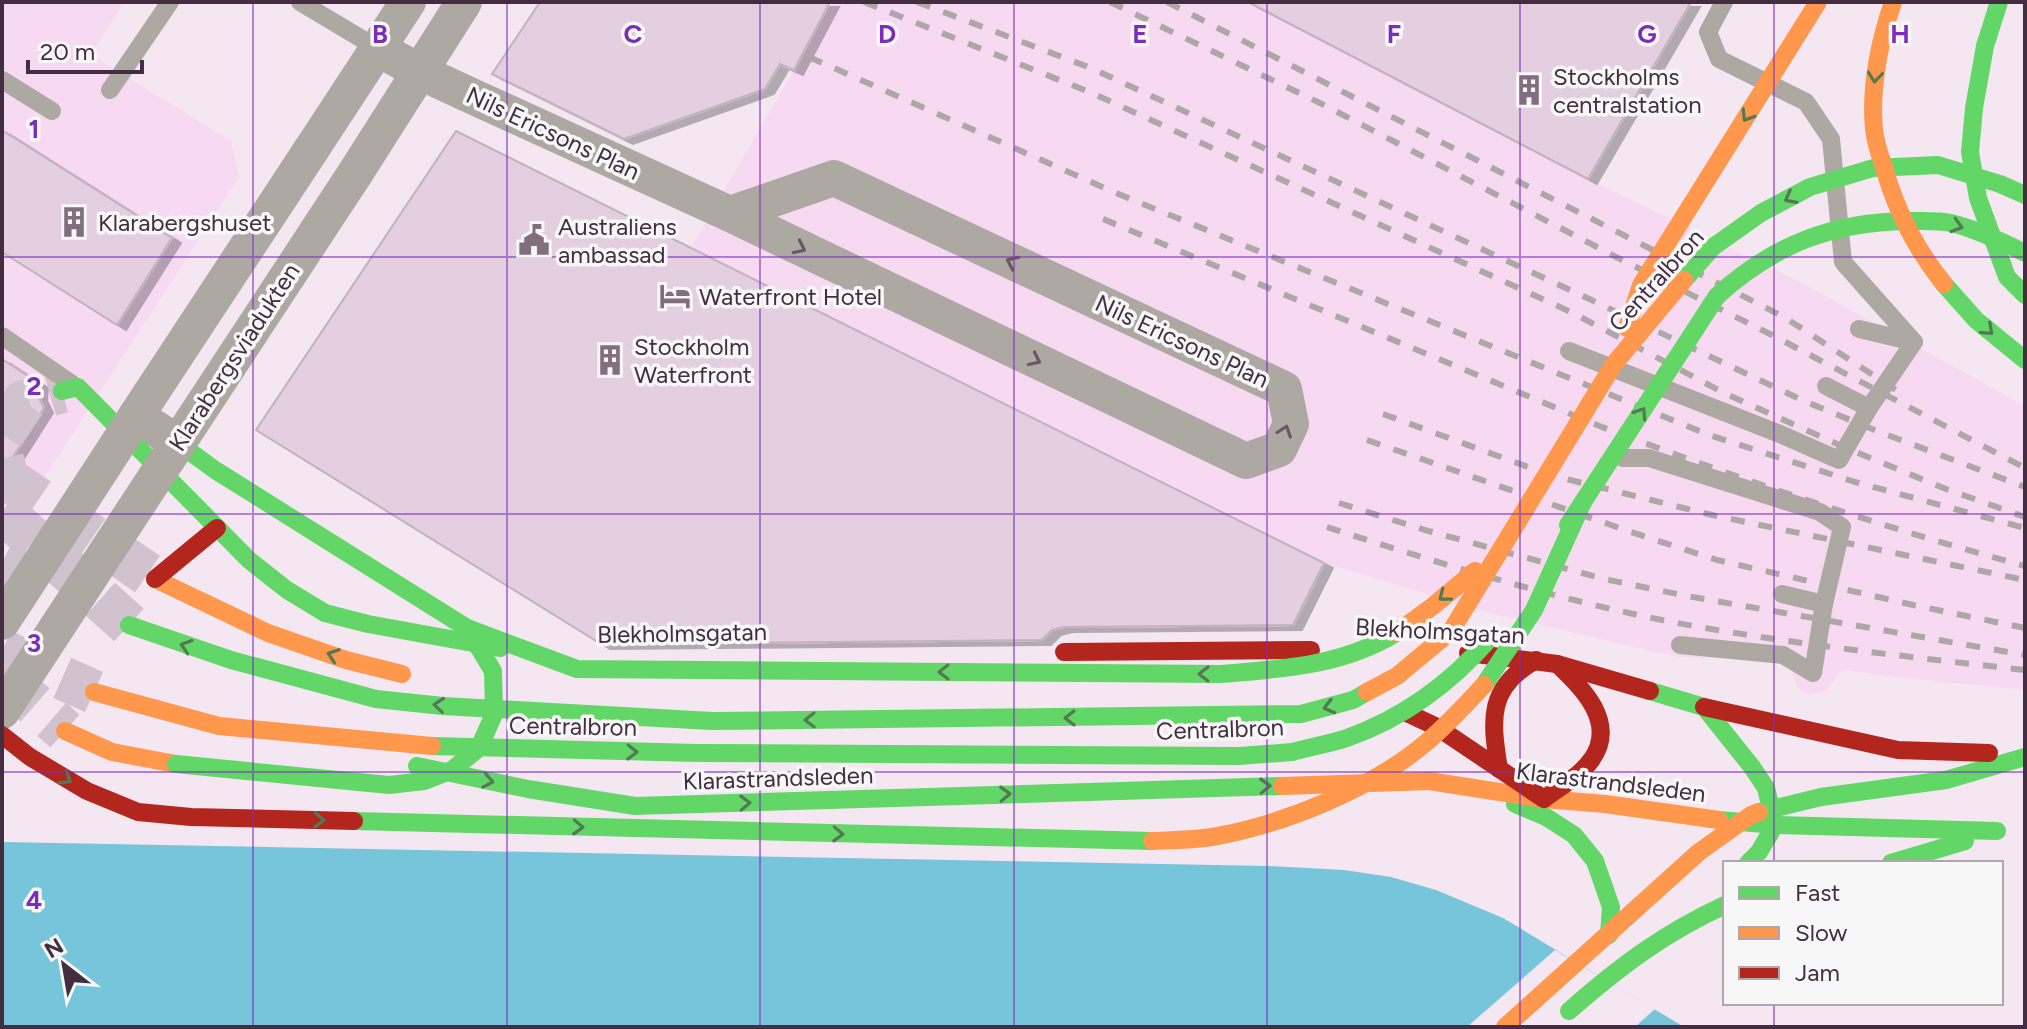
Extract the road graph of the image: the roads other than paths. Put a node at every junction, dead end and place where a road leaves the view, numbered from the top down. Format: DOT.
graph roads {
  1 [pos="170,2"];
  2 [pos="300,2"];
  3 [pos="408,2"];
  4 [pos="464,2"];
  5 [pos="1724,2"];
  6 [pos="1818,2"];
  7 [pos="1893,2"];
  8 [pos="1999,2"];
  9 [pos="377,48"];
  10 [pos="420,72"];
  11 [pos="2,80"];
  12 [pos="110,90"];
  13 [pos="52,111"];
  14 [pos="2025,195"];
  15 [pos="730,214"];
  16 [pos="2025,253"];
  17 [pos="2025,295"];
  18 [pos="1859,329"];
  19 [pos="2,336"];
  20 [pos="1914,342"];
  21 [pos="1569,351"];
  22 [pos="2025,360"];
  23 [pos="1614,364"];
  24 [pos="1826,386"];
  25 [pos="70,389"];
  26 [pos="1869,408"];
  27 [pos="136,416"];
  28 [pos="178,443"];
  29 [pos="1623,458"];
  30 [pos="1583,502"];
  31 [pos="217,528"];
  32 [pos="1505,546"];
  33 [pos="1782,594"];
  34 [pos="1521,598"];
  35 [pos="1824,604"];
  36 [pos="1503,621"];
  37 [pos="2,622"];
  38 [pos="129,625"];
  39 [pos="467,628"];
  40 [pos="1680,645"];
  41 [pos="1264,649"];
  42 [pos="1042,652"];
  43 [pos="931,654"];
  44 [pos="1536,660"];
  45 [pos="1557,664"];
  46 [pos="415,678"];
  47 [pos="476,688"];
  48 [pos="94,692"];
  49 [pos="1704,707"];
  50 [pos="2,711"];
  51 [pos="712,721"];
  52 [pos="219,726"];
  53 [pos="65,731"];
  54 [pos="2,735"];
  55 [pos="2025,755"];
  56 [pos="1499,769"];
  57 [pos="1476,788"];
  58 [pos="1544,799"];
  59 [pos="1773,817"];
  60 [pos="1739,822"];
  61 [pos="1750,861"];
  62 [pos="1898,861"];
  63 [pos="1723,888"];
  64 [pos="1723,906"];
  65 [pos="1681,926"];
  66 [pos="1609,935"];
  67 [pos="1505,1027"];
  68 [pos="1550,1027"];
  1 -- 12 [label="lane"];
  2 -- 9 [label="lane, bridge"];
  3 -- 9 [label="street, Klarabergsviadukten, bridge"];
  4 -- 10 [label="street, Klarabergsviadukten, bridge"];
  5 -- 20 [label="lane"];
  6 -- 23 [label="main road, one-way, bridge"];
  7 -- 22 [label="main road, one-way, bridge"];
  8 -- 17 [label="main road"];
  9 -- 10 [label="street, Nils Ericsons Plan"];
  9 -- 27 [label="street, Klarabergsviadukten, bridge"];
  10 -- 15 [label="street, Nils Ericsons Plan, bridge"];
  10 -- 28 [label="street, Klarabergsviadukten, bridge"];
  11 -- 13 [label="lane"];
  14 -- 23 [label="main road, Centralbron, one-way, bridge"];
  15 -- 15 [label="street, Nils Ericsons Plan, one-way, bridge"];
  30 -- 16 [label="main road, one-way, bridge"];
  18 -- 20 [label="lane"];
  19 -- 25 [label="lane"];
  20 -- 26 [label="lane"];
  21 -- 26 [label="lane"];
  23 -- 32 [label="main road, Centralbron, bridge"];
  24 -- 26 [label="lane"];
  25 -- 31 [label="main road, Blekholmsgatan"];
  27 -- 28 [label="street"];
  27 -- 37 [label="street, Klarabergsviadukten, bridge"];
  28 -- 39 [label="main road"];
  28 -- 50 [label="street, Klarabergsviadukten, bridge"];
  29 -- 35 [label="lane"];
  30 -- 34 [label="main road, bridge"];
  54 -- 30 [label="main road, one-way, bridge"];
  31 -- 43 [label="main road, Blekholmsgatan"];
  46 -- 31 [label="main road, one-way"];
  32 -- 39 [label="main road, one-way, bridge"];
  32 -- 51 [label="main road, Centralbron, one-way, bridge"];
  33 -- 35 [label="lane"];
  35 -- 40 [label="lane"];
  52 -- 36 [label="main road, Centralbron, one-way, bridge"];
  51 -- 38 [label="main road, one-way"];
  39 -- 53 [label="main road, bridge"];
  41 -- 42 [label="main road, Blekholmsgatan"];
  41 -- 44 [label="main road, Blekholmsgatan"];
  41 -- 56 [label="main road, Blekholmsgatan"];
  44 -- 45 [label="main road, Blekholmsgatan"];
  44 -- 56 [label="main road"];
  45 -- 49 [label="main road, Blekholmsgatan"];
  45 -- 58 [label="main road"];
  47 -- 51 [label="main road"];
  48 -- 52 [label="main road, Klarastrandsleden"];
  49 -- 55 [label="main road, Blekholmsgatan"];
  49 -- 59 [label="main road"];
  52 -- 57 [label="main road, Klarastrandsleden, one-way"];
  55 -- 59 [label="main road, Klarastrandsleden"];
  56 -- 58 [label="main road, Blekholmsgatan"];
  57 -- 58 [label="main road, Klarastrandsleden"];
  57 -- 66 [label="main road, Klarastrandsleden"];
  58 -- 60 [label="main road, Klarastrandsleden"];
  59 -- 60 [label="main road, Klarastrandsleden"];
  59 -- 61 [label="main road"];
  59 -- 62 [label="main road, Klarastrandsleden"];
  60 -- 66 [label="main road, Klarastrandsleden"];
  63 -- 65 [label="main road"];
  64 -- 65 [label="main road"];
  65 -- 68 [label="main road"];
  66 -- 67 [label="main road, Klarastrandsleden"];
}
